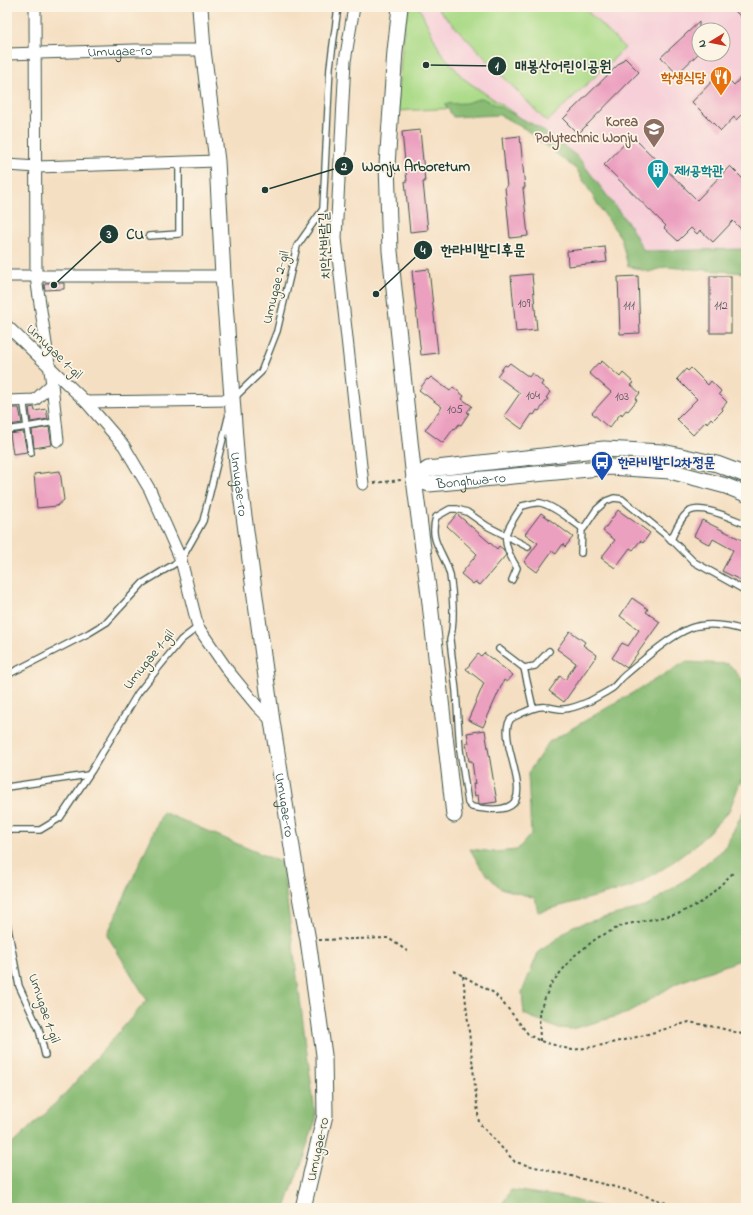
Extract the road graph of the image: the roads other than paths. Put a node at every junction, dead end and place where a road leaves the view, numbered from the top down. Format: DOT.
graph roads {
  1 [pos="35,7"];
  2 [pos="200,7"];
  3 [pos="338,7"];
  4 [pos="354,7"];
  5 [pos="400,7"];
  6 [pos="203,50"];
  7 [pos="7,54"];
  8 [pos="36,54"];
  9 [pos="179,162"];
  10 [pos="218,162"];
  11 [pos="7,165"];
  12 [pos="37,166"];
  13 [pos="149,236"];
  14 [pos="7,276"];
  15 [pos="223,276"];
  16 [pos="36,277"];
  17 [pos="7,326"];
  18 [pos="50,368"];
  19 [pos="52,384"];
  20 [pos="233,400"];
  21 [pos="7,401"];
  22 [pos="86,402"];
  23 [pos="24,405"];
  24 [pos="55,422"];
  25 [pos="27,427"];
  26 [pos="7,430"];
  27 [pos="58,441"];
  28 [pos="31,453"];
  29 [pos="746,475"];
  30 [pos="414,479"];
  31 [pos="363,484"];
  32 [pos="746,494"];
  33 [pos="746,524"];
  34 [pos="582,528"];
  35 [pos="506,535"];
  36 [pos="671,540"];
  37 [pos="528,547"];
  38 [pos="581,553"];
  39 [pos="181,560"];
  40 [pos="512,580"];
  41 [pos="746,591"];
  42 [pos="198,627"];
  43 [pos="746,631"];
  44 [pos="499,649"];
  45 [pos="549,651"];
  46 [pos="524,668"];
  47 [pos="7,675"];
  48 [pos="534,708"];
  49 [pos="272,721"];
  50 [pos="88,776"];
  51 [pos="7,787"];
  52 [pos="454,815"];
  53 [pos="7,830"];
  54 [pos="7,923"];
  55 [pos="45,1055"];
  56 [pos="303,1208"];
  1 -- 8 [label="street"];
  2 -- 6 [label="street, Umugae-ro"];
  3 -- 20 [label="lane, Umugae 2-gil"];
  4 -- 31 [label="street, 치악산바람길"];
  5 -- 30 [label="street"];
  6 -- 8 [label="street, Umugae-ro"];
  6 -- 10 [label="street, Umugae-ro"];
  7 -- 8 [label="street, Umugae-ro"];
  8 -- 12 [label="street"];
  9 -- 10 [label="street"];
  9 -- 12 [label="street"];
  9 -- 13 [label="lane"];
  10 -- 15 [label="street, Umugae-ro"];
  11 -- 12 [label="street"];
  12 -- 16 [label="street"];
  14 -- 16 [label="street"];
  15 -- 16 [label="street"];
  15 -- 20 [label="street, Umugae-ro"];
  16 -- 18 [label="street"];
  17 -- 18 [label="street, Umugae 1-gil"];
  18 -- 19 [label="street"];
  18 -- 22 [label="street, Umugae 1-gil"];
  19 -- 21 [label="street"];
  19 -- 24 [label="street"];
  20 -- 22 [label="street"];
  20 -- 39 [label="lane"];
  20 -- 49 [label="street, Umugae-ro"];
  22 -- 39 [label="street, Umugae 1-gil"];
  23 -- 25 [label="lane"];
  24 -- 25 [label="lane"];
  24 -- 27 [label="street"];
  25 -- 26 [label="lane"];
  25 -- 28 [label="lane"];
  29 -- 30 [label="street, Bonghwa-ro"];
  30 -- 32 [label="street, Bonghwa-ro"];
  30 -- 52 [label="street"];
  33 -- 36 [label="lane"];
  34 -- 35 [label="lane"];
  34 -- 36 [label="lane"];
  34 -- 38 [label="lane"];
  35 -- 37 [label="lane"];
  35 -- 40 [label="lane"];
  35 -- 48 [label="lane"];
  36 -- 41 [label="lane"];
  39 -- 42 [label="street, Umugae 1-gil"];
  39 -- 47 [label="lane"];
  42 -- 49 [label="street"];
  42 -- 50 [label="lane, Umugae 1-gil"];
  43 -- 48 [label="lane"];
  44 -- 46 [label="lane"];
  45 -- 46 [label="lane"];
  46 -- 48 [label="lane"];
  49 -- 56 [label="street, Umugae-ro"];
  50 -- 51 [label="lane"];
  50 -- 53 [label="lane, Umugae 1-gil"];
  54 -- 55 [label="lane, Umugae 1-gil"];
}
